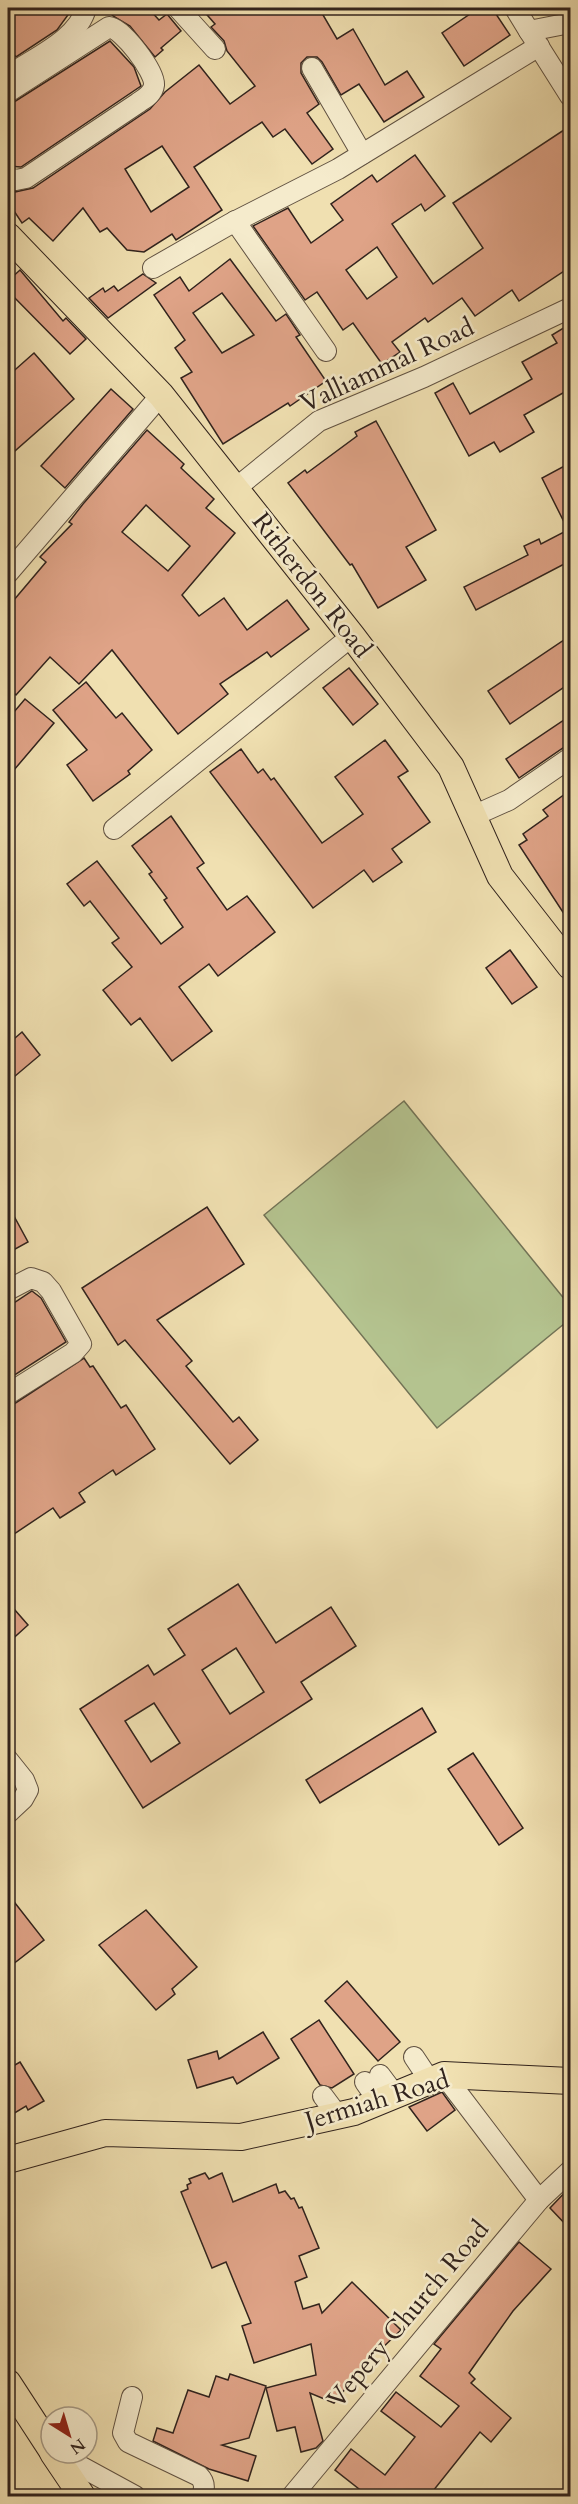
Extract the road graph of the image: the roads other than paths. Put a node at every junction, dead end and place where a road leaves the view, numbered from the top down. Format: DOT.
graph roads {
  1 [pos="86,8"];
  2 [pos="178,8"];
  3 [pos="514,8"];
  4 [pos="570,24"];
  5 [pos="534,39"];
  6 [pos="215,49"];
  7 [pos="312,68"];
  8 [pos="10,69"];
  9 [pos="8,92"];
  10 [pos="570,96"];
  11 [pos="362,154"];
  12 [pos="8,178"];
  13 [pos="235,221"];
  14 [pos="8,236"];
  15 [pos="153,268"];
  16 [pos="570,308"];
  17 [pos="326,351"];
  18 [pos="161,395"];
  19 [pos="236,488"];
  20 [pos="8,573"];
  21 [pos="352,636"];
  22 [pos="570,758"];
  23 [pos="473,816"];
  24 [pos="114,829"];
  25 [pos="570,966"];
  26 [pos="8,1290"];
  27 [pos="8,1393"];
  28 [pos="8,1760"];
  29 [pos="8,1813"];
  30 [pos="414,2057"];
  31 [pos="437,2078"];
  32 [pos="570,2081"];
  33 [pos="8,2160"];
  34 [pos="570,2171"];
  35 [pos="539,2200"];
  36 [pos="8,2383"];
  37 [pos="132,2397"];
  38 [pos="39,2431"];
  39 [pos="62,2465"];
  40 [pos="77,2465"];
  41 [pos="82,2496"];
  42 [pos="135,2496"];
  43 [pos="202,2496"];
  44 [pos="292,2496"];
  1 -- 8 [label="street"];
  2 -- 6 [label="street"];
  3 -- 5 [label="street"];
  4 -- 5 [label="street"];
  5 -- 10 [label="street"];
  5 -- 11 [label="street"];
  7 -- 11 [label="street"];
  9 -- 12 [label="street"];
  11 -- 13 [label="street"];
  13 -- 15 [label="street"];
  13 -- 17 [label="street"];
  14 -- 18 [label="main road, Ritherdon Road"];
  16 -- 19 [label="street, Valliammal Road"];
  18 -- 19 [label="main road, Ritherdon Road"];
  18 -- 20 [label="street"];
  19 -- 21 [label="main road, Ritherdon Road"];
  21 -- 23 [label="main road, Ritherdon Road"];
  21 -- 24 [label="street"];
  22 -- 23 [label="street"];
  23 -- 25 [label="main road, Ritherdon Road"];
  26 -- 27 [label="street"];
  28 -- 29 [label="street"];
  30 -- 31 [label="street"];
  31 -- 32 [label="main road, Jermiah Road"];
  31 -- 33 [label="main road, Jermiah Road"];
  31 -- 35 [label="street"];
  34 -- 35 [label="street, Vepery Church Road"];
  35 -- 44 [label="street, Vepery Church Road"];
  36 -- 38 [label="main road"];
  37 -- 43 [label="street"];
  39 -- 41 [label="main road"];
  40 -- 42 [label="street"];
}
